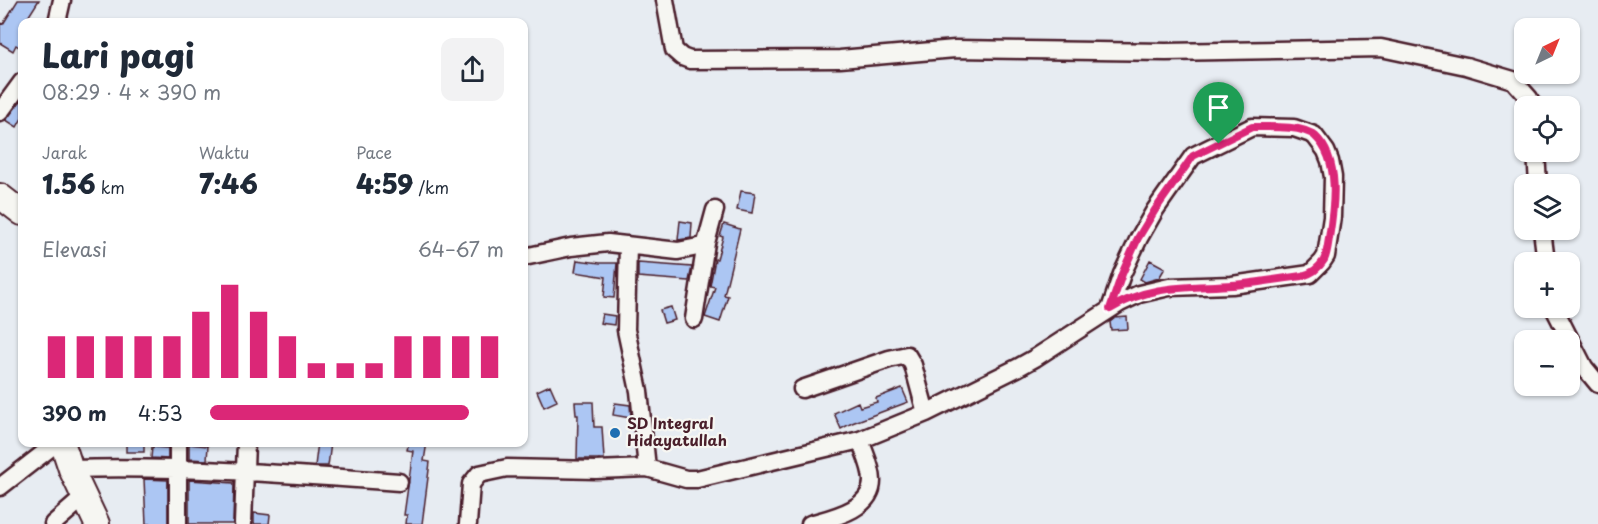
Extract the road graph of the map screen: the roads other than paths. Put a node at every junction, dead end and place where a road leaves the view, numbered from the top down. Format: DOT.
graph roads {
  1 [pos="62,0"];
  2 [pos="665,0"];
  3 [pos="58,18"];
  4 [pos="18,87"];
  5 [pos="1527,96"];
  6 [pos="0,112"];
  7 [pos="0,196"];
  8 [pos="18,210"];
  9 [pos="716,210"];
  10 [pos="706,243"];
  11 [pos="628,245"];
  12 [pos="528,256"];
  13 [pos="1110,309"];
  14 [pos="1559,318"];
  15 [pos="694,319"];
  16 [pos="1598,384"];
  17 [pos="802,389"];
  18 [pos="926,413"];
  19 [pos="860,440"];
  20 [pos="53,447"];
  21 [pos="62,447"];
  22 [pos="178,447"];
  23 [pos="246,447"];
  24 [pos="647,468"];
  25 [pos="71,469"];
  26 [pos="179,470"];
  27 [pos="244,470"];
  28 [pos="399,482"];
  29 [pos="0,487"];
  30 [pos="84,497"];
  31 [pos="53,524"];
  32 [pos="97,524"];
  33 [pos="178,524"];
  34 [pos="243,524"];
  35 [pos="468,524"];
  36 [pos="810,524"];
  1 -- 3 [label="street"];
  2 -- 5 [label="street"];
  4 -- 6 [label="street"];
  7 -- 8 [label="highway"];
  9 -- 10 [label="street"];
  10 -- 11 [label="street"];
  10 -- 15 [label="street"];
  11 -- 12 [label="street"];
  11 -- 24 [label="street"];
  13 -- 13 [label="street"];
  13 -- 18 [label="street"];
  14 -- 16 [label="street"];
  17 -- 18 [label="street"];
  18 -- 19 [label="street"];
  19 -- 24 [label="street"];
  19 -- 36 [label="street"];
  20 -- 29 [label="street"];
  21 -- 25 [label="highway"];
  22 -- 26 [label="street"];
  23 -- 27 [label="street"];
  24 -- 35 [label="street"];
  25 -- 26 [label="street"];
  25 -- 30 [label="highway"];
  26 -- 27 [label="street"];
  26 -- 33 [label="street"];
  27 -- 28 [label="street"];
  27 -- 34 [label="street"];
  30 -- 31 [label="street"];
  30 -- 32 [label="highway"];
}
